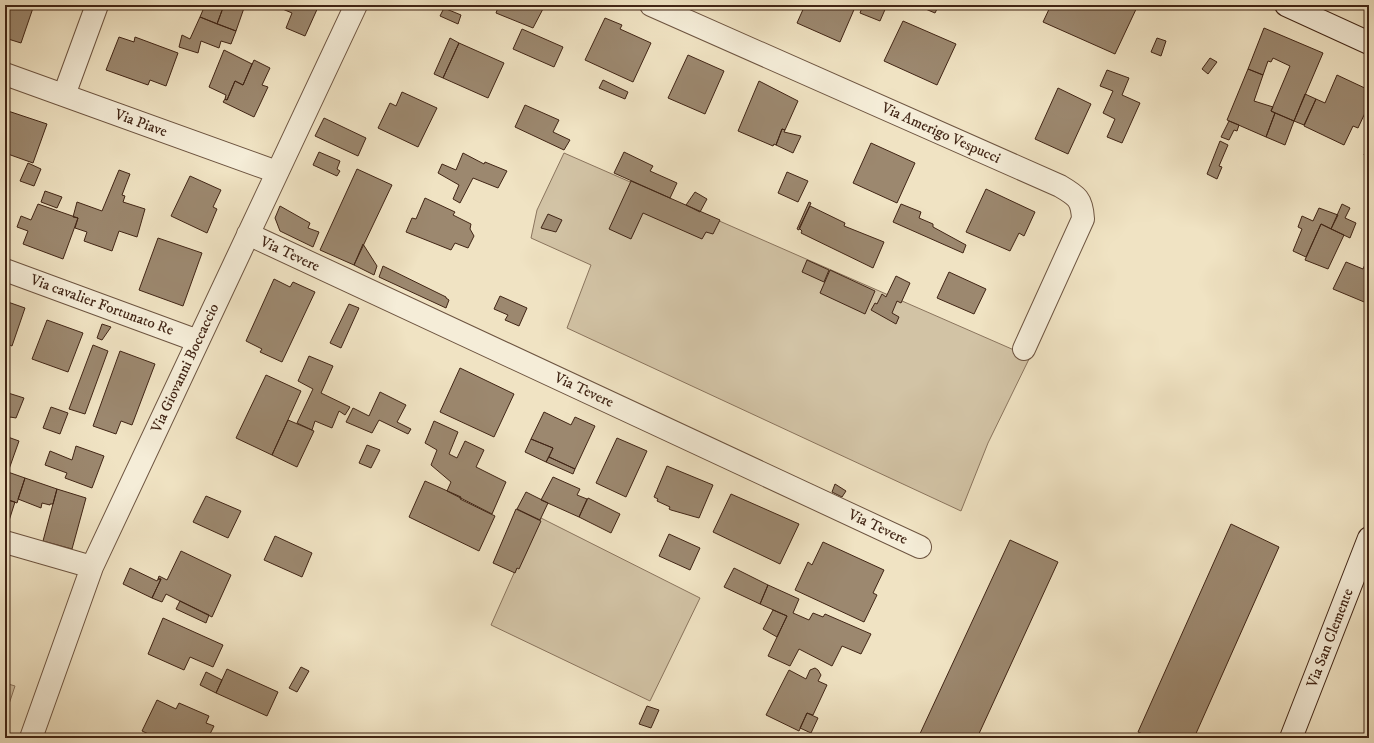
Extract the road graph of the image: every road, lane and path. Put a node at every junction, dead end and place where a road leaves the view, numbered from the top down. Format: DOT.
graph roads {
  1 [pos="97,5"];
  2 [pos="356,5"];
  3 [pos="651,5"];
  4 [pos="1286,5"];
  5 [pos="1363,39"];
  6 [pos="5,74"];
  7 [pos="64,95"];
  8 [pos="277,172"];
  9 [pos="248,234"];
  10 [pos="5,270"];
  11 [pos="198,340"];
  12 [pos="1024,349"];
  13 [pos="1369,538"];
  14 [pos="5,542"];
  15 [pos="920,547"];
  16 [pos="92,567"];
  17 [pos="31,738"];
  18 [pos="1291,738"];
  1 -- 7 [label="street"];
  2 -- 8 [label="street, Via Giovanni Boccaccio"];
  3 -- 12 [label="street, Via Amerigo Vespucci"];
  4 -- 5 [label="street"];
  6 -- 7 [label="street, Via Piave"];
  7 -- 8 [label="street, Via Piave"];
  8 -- 9 [label="street, Via Giovanni Boccaccio"];
  9 -- 11 [label="street, Via Giovanni Boccaccio"];
  9 -- 15 [label="street, Via Tevere"];
  10 -- 11 [label="street, Via cavalier Fortunato Re"];
  11 -- 16 [label="street, Via Giovanni Boccaccio"];
  13 -- 18 [label="street, Via San Clemente"];
  14 -- 16 [label="street"];
  16 -- 17 [label="street, Via Giovanni Boccaccio"];
}
